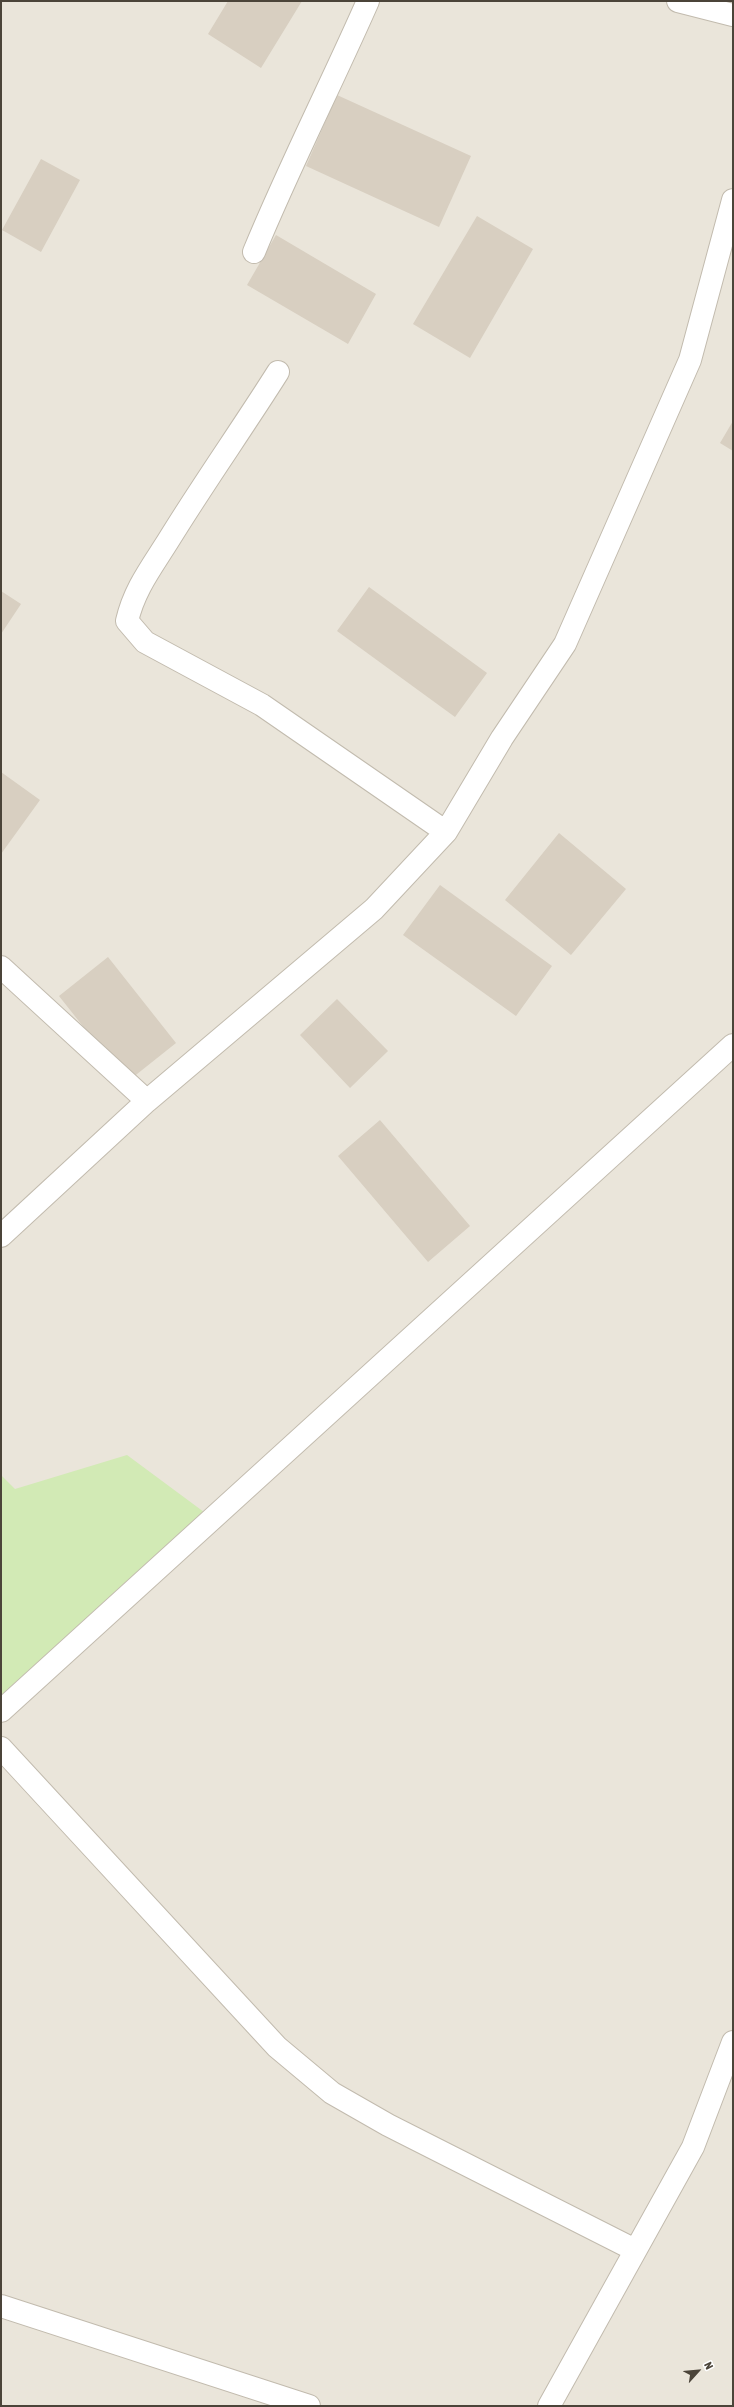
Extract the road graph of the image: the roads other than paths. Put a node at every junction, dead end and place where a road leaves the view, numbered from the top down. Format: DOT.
graph roads {
  1 [pos="368,1"];
  2 [pos="678,1"];
  3 [pos="733,15"];
  4 [pos="733,200"];
  5 [pos="254,252"];
  6 [pos="278,372"];
  7 [pos="446,832"];
  8 [pos="1,967"];
  9 [pos="733,1045"];
  10 [pos="147,1101"];
  11 [pos="1,1236"];
  12 [pos="1,1710"];
  13 [pos="1,1748"];
  14 [pos="733,2042"];
  15 [pos="635,2250"];
  16 [pos="1,2306"];
  17 [pos="309,2406"];
  18 [pos="549,2406"];
  1 -- 5 [label="street"];
  2 -- 3 [label="street"];
  4 -- 7 [label="street"];
  6 -- 7 [label="street"];
  7 -- 10 [label="street"];
  8 -- 10 [label="street"];
  9 -- 12 [label="street"];
  10 -- 11 [label="street"];
  13 -- 15 [label="street"];
  14 -- 15 [label="street"];
  15 -- 18 [label="street"];
  16 -- 17 [label="street"];
}
